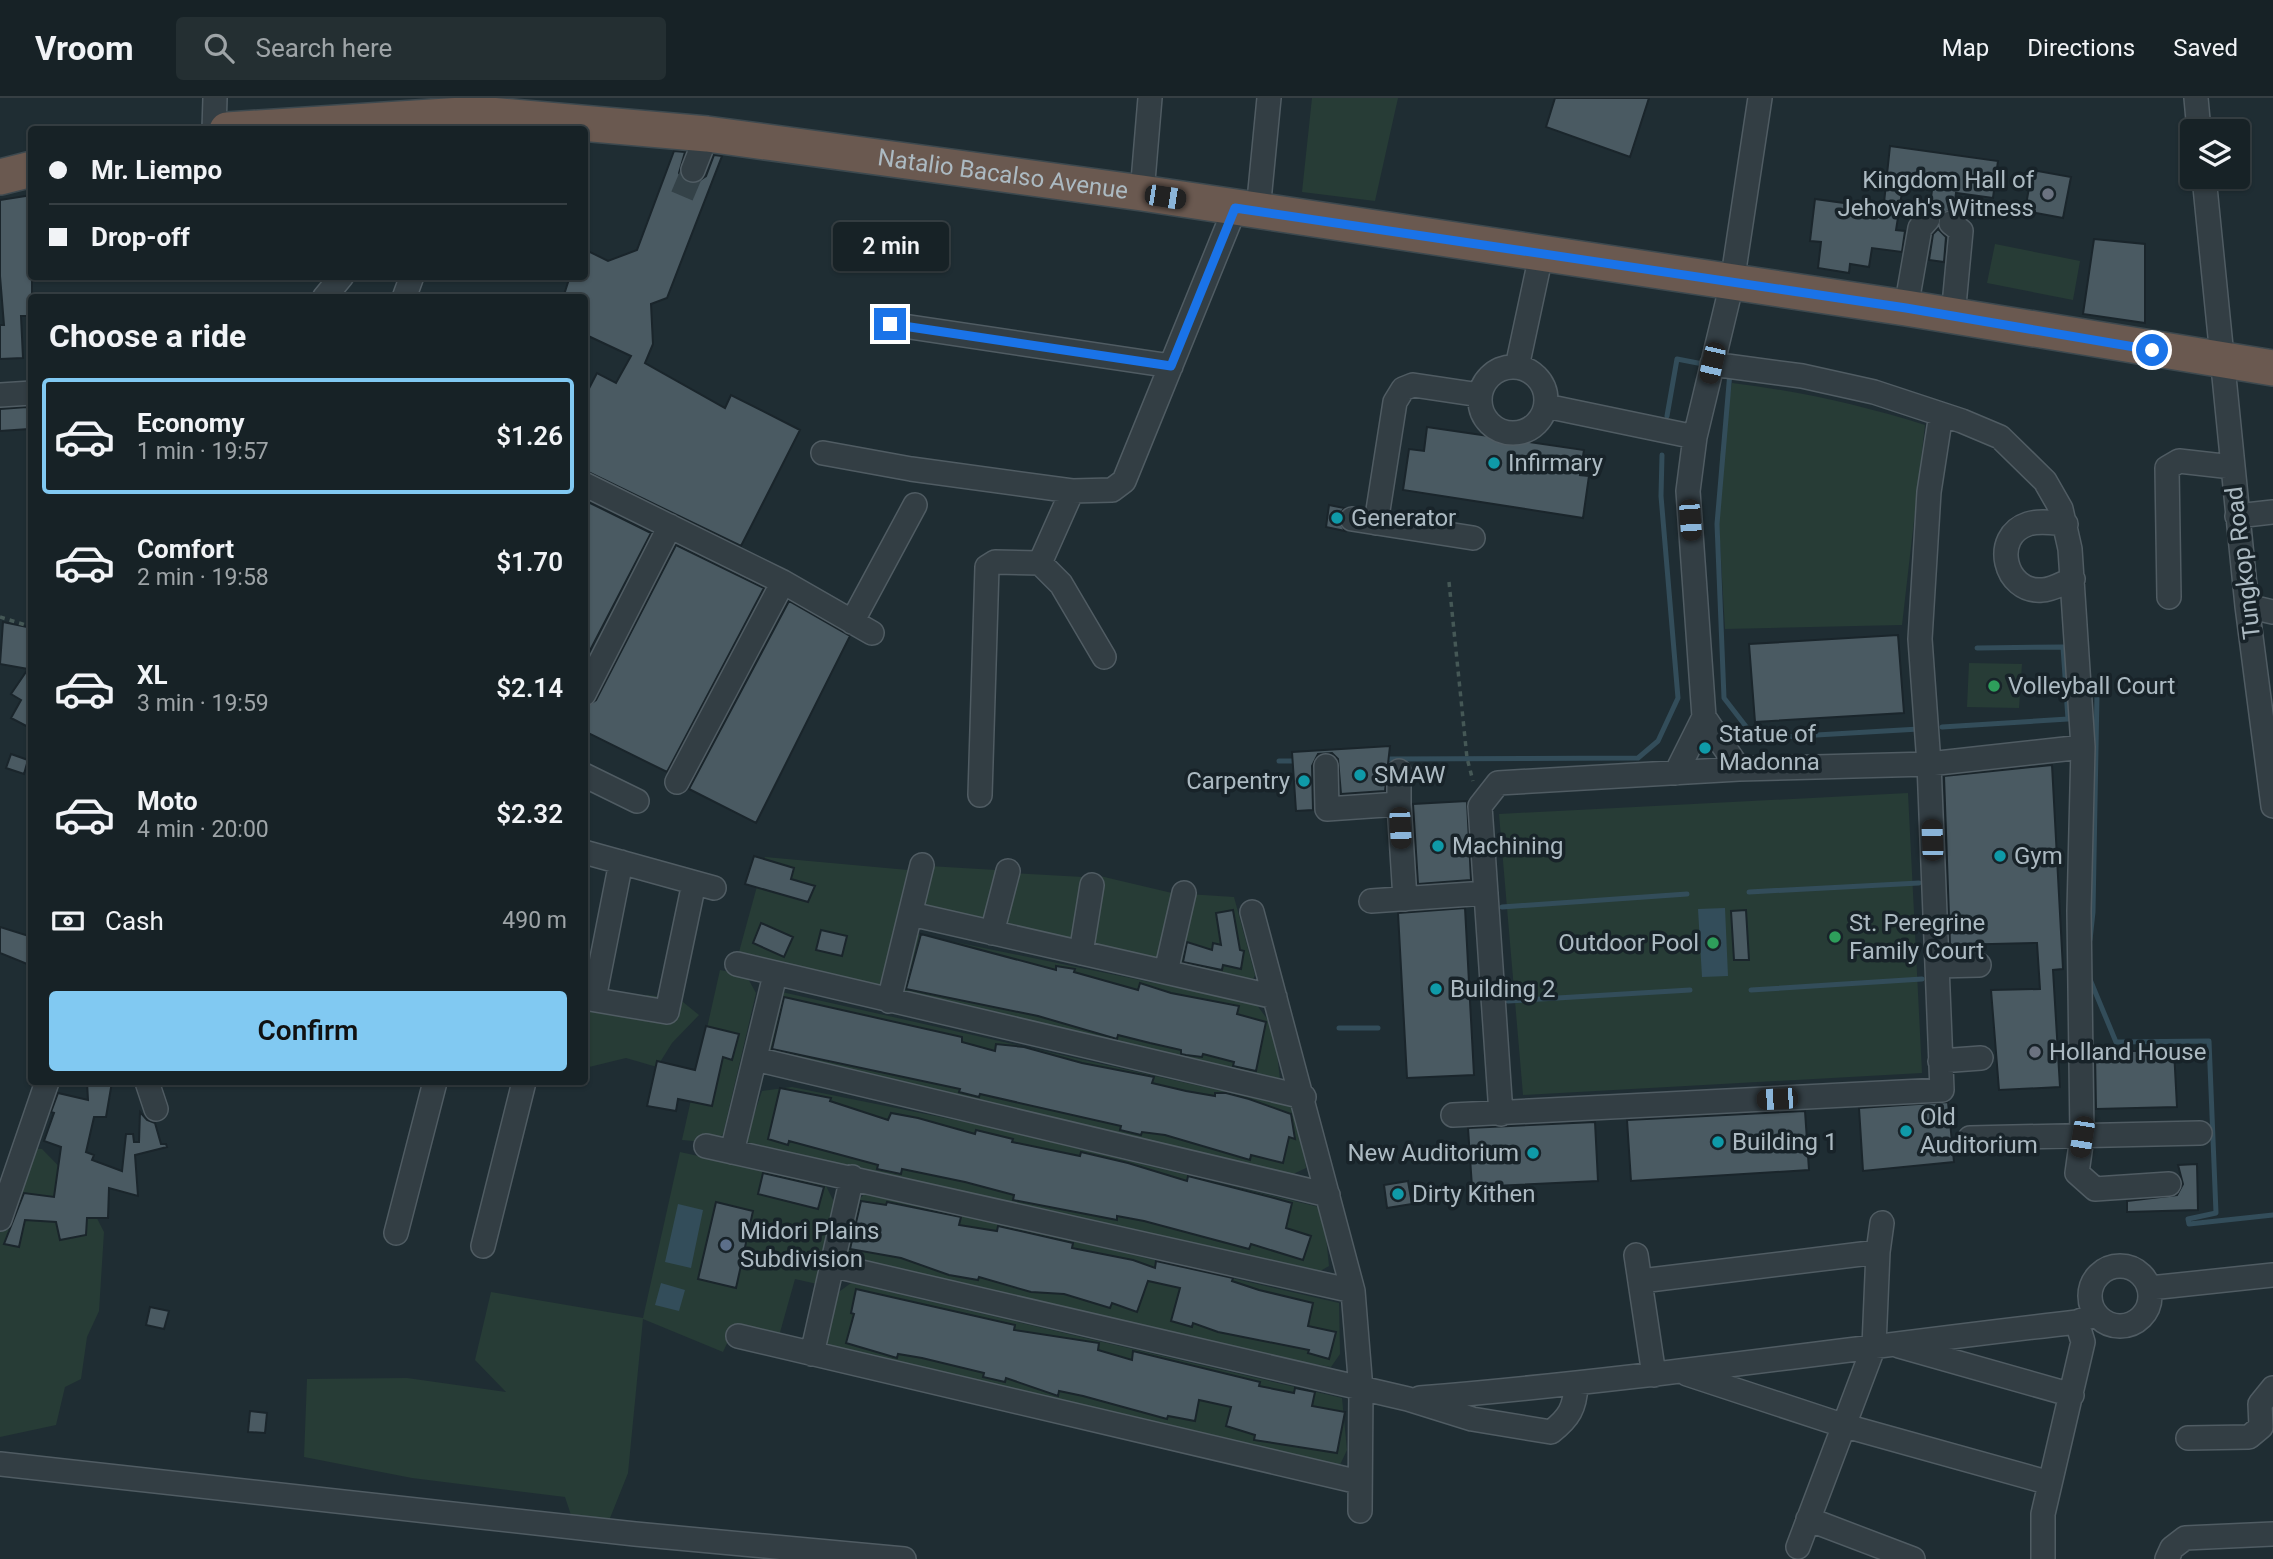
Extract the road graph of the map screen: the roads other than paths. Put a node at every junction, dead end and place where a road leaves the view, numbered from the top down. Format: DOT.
graph roads {
  1 [pos="215,98"];
  2 [pos="1150,98"];
  3 [pos="1269,98"];
  4 [pos="1760,98"];
  5 [pos="2196,98"];
  6 [pos="479,114"];
  7 [pos="2198,119"];
  8 [pos="214,126"];
  9 [pos="290,126"];
  10 [pos="707,134"];
  11 [pos="28,170"];
  12 [pos="693,170"];
  13 [pos="0,177"];
  14 [pos="2205,189"];
  15 [pos="1142,193"];
  16 [pos="1247,210"];
  17 [pos="1928,219"];
  18 [pos="1951,223"];
  19 [pos="1541,255"];
  20 [pos="339,280"];
  21 [pos="1732,283"];
  22 [pos="327,294"];
  23 [pos="1906,308"];
  24 [pos="1953,316"];
  25 [pos="890,324"];
  26 [pos="2220,361"];
  27 [pos="1712,363"];
  28 [pos="1171,366"];
  29 [pos="1517,367"];
  30 [pos="2273,368"];
  31 [pos="28,393"];
  32 [pos="0,395"];
  33 [pos="1480,395"];
  34 [pos="1546,407"];
  35 [pos="1941,414"];
  36 [pos="1695,437"];
  37 [pos="823,453"];
  38 [pos="2232,467"];
  39 [pos="588,486"];
  40 [pos="1072,491"];
  41 [pos="915,505"];
  42 [pos="2273,512"];
  43 [pos="2237,516"];
  44 [pos="1352,519"];
  45 [pos="1376,523"];
  46 [pos="2066,524"];
  47 [pos="670,526"];
  48 [pos="1473,538"];
  49 [pos="1040,563"];
  50 [pos="2073,579"];
  51 [pos="783,582"];
  52 [pos="2169,597"];
  53 [pos="2247,606"];
  54 [pos="2273,612"];
  55 [pos="852,622"];
  56 [pos="872,633"];
  57 [pos="1104,657"];
  58 [pos="588,686"];
  59 [pos="1704,717"];
  60 [pos="2083,747"];
  61 [pos="1929,764"];
  62 [pos="1326,766"];
  63 [pos="1739,769"];
  64 [pos="1399,771"];
  65 [pos="1676,773"];
  66 [pos="588,777"];
  67 [pos="677,782"];
  68 [pos="980,795"];
  69 [pos="638,802"];
  70 [pos="1399,804"];
  71 [pos="2273,806"];
  72 [pos="588,853"];
  73 [pos="621,862"];
  74 [pos="922,865"];
  75 [pos="1008,871"];
  76 [pos="1092,885"];
  77 [pos="1184,893"];
  78 [pos="1486,893"];
  79 [pos="1405,899"];
  80 [pos="1371,901"];
  81 [pos="1252,912"];
  82 [pos="911,914"];
  83 [pos="992,933"];
  84 [pos="1081,953"];
  85 [pos="737,964"];
  86 [pos="1979,965"];
  87 [pos="1937,966"];
  88 [pos="1166,972"];
  89 [pos="775,975"];
  90 [pos="1275,997"];
  91 [pos="589,998"];
  92 [pos="889,1001"];
  93 [pos="1981,1058"];
  94 [pos="755,1059"];
  95 [pos="1940,1061"];
  96 [pos="46,1085"];
  97 [pos="148,1085"];
  98 [pos="434,1085"];
  99 [pos="523,1085"];
  100 [pos="1304,1097"];
  101 [pos="156,1109"];
  102 [pos="1501,1114"];
  103 [pos="1452,1115"];
  104 [pos="2200,1133"];
  105 [pos="2082,1137"];
  106 [pos="1970,1138"];
  107 [pos="706,1146"];
  108 [pos="732,1152"];
  109 [pos="852,1177"];
  110 [pos="2169,1184"];
  111 [pos="1328,1195"];
  112 [pos="0,1219"];
  113 [pos="1882,1223"];
  114 [pos="396,1233"];
  115 [pos="483,1246"];
  116 [pos="1878,1252"];
  117 [pos="1636,1255"];
  118 [pos="831,1265"];
  119 [pos="2273,1275"];
  120 [pos="1641,1281"];
  121 [pos="2150,1288"];
  122 [pos="1353,1291"];
  123 [pos="2087,1318"];
  124 [pos="738,1336"];
  125 [pos="1882,1344"];
  126 [pos="812,1354"];
  127 [pos="1680,1372"];
  128 [pos="1654,1375"];
  129 [pos="1576,1385"];
  130 [pos="2273,1388"];
  131 [pos="1362,1390"];
  132 [pos="2072,1395"];
  133 [pos="1408,1399"];
  134 [pos="1842,1425"];
  135 [pos="2188,1438"];
  136 [pos="0,1464"];
  137 [pos="1359,1482"];
  138 [pos="2050,1483"];
  139 [pos="1360,1511"];
  140 [pos="1808,1519"];
  141 [pos="2273,1534"];
  142 [pos="1798,1547"];
  143 [pos="904,1559"];
  144 [pos="1913,1559"];
  145 [pos="2043,1559"];
  146 [pos="2167,1559"];
  1 -- 8 [label="street"];
  2 -- 15 [label="street"];
  3 -- 16 [label="street"];
  4 -- 21 [label="street"];
  5 -- 7 [label="street"];
  6 -- 9 [label="highway, Natalio Bacalso Avenue"];
  6 -- 10 [label="highway, Natalio Bacalso Avenue"];
  10 -- 12 [label="street"];
  10 -- 15 [label="highway, Natalio Bacalso Avenue"];
  11 -- 13 [label="highway"];
  14 -- 26 [label="street, Tungkop Road"];
  15 -- 16 [label="highway, Natalio Bacalso Avenue"];
  16 -- 19 [label="highway, Natalio Bacalso Avenue"];
  16 -- 28 [label="street"];
  17 -- 23 [label="street"];
  18 -- 24 [label="street"];
  19 -- 21 [label="highway, Natalio Bacalso Avenue"];
  19 -- 29 [label="street"];
  20 -- 22 [label="street"];
  21 -- 23 [label="highway, Natalio Bacalso Avenue"];
  21 -- 27 [label="street"];
  23 -- 24 [label="highway, Natalio Bacalso Avenue"];
  24 -- 26 [label="highway, Natalio Bacalso Avenue"];
  25 -- 28 [label="street"];
  26 -- 30 [label="highway, Natalio Bacalso Avenue"];
  26 -- 38 [label="street, Tungkop Road"];
  27 -- 35 [label="street"];
  27 -- 36 [label="street"];
  28 -- 40 [label="street"];
  29 -- 33 [label="street"];
  29 -- 34 [label="street"];
  31 -- 32 [label="street"];
  33 -- 34 [label="street"];
  33 -- 45 [label="street"];
  34 -- 36 [label="street"];
  35 -- 46 [label="street"];
  35 -- 61 [label="street"];
  36 -- 59 [label="street"];
  37 -- 40 [label="street"];
  38 -- 43 [label="street, Tungkop Road"];
  38 -- 52 [label="street"];
  39 -- 47 [label="street"];
  40 -- 49 [label="street"];
  41 -- 55 [label="street"];
  42 -- 43 [label="street"];
  43 -- 53 [label="street, Tungkop Road"];
  44 -- 45 [label="street"];
  45 -- 48 [label="street"];
  46 -- 50 [label="street"];
  46 -- 50 [label="street"];
  47 -- 51 [label="street"];
  47 -- 58 [label="street"];
  49 -- 57 [label="street"];
  49 -- 68 [label="street"];
  50 -- 60 [label="street"];
  51 -- 55 [label="street"];
  51 -- 67 [label="street"];
  53 -- 54 [label="street"];
  53 -- 71 [label="street, Tungkop Road"];
  55 -- 56 [label="street"];
  59 -- 63 [label="street"];
  59 -- 65 [label="street"];
  60 -- 61 [label="street"];
  60 -- 105 [label="street"];
  61 -- 63 [label="street"];
  61 -- 87 [label="street"];
  62 -- 70 [label="street"];
  63 -- 65 [label="street"];
  64 -- 70 [label="street"];
  65 -- 78 [label="street"];
  66 -- 69 [label="street"];
  70 -- 79 [label="street"];
  72 -- 73 [label="street"];
  73 -- 91 [label="street"];
  73 -- 91 [label="street"];
  74 -- 82 [label="street"];
  75 -- 83 [label="street"];
  76 -- 84 [label="street"];
  77 -- 88 [label="street"];
  78 -- 79 [label="street"];
  78 -- 102 [label="street"];
  79 -- 80 [label="street"];
  81 -- 90 [label="street"];
  82 -- 83 [label="street"];
  82 -- 92 [label="street"];
  83 -- 84 [label="street"];
  84 -- 88 [label="street"];
  85 -- 89 [label="street"];
  86 -- 87 [label="street"];
  87 -- 95 [label="street"];
  88 -- 90 [label="street"];
  89 -- 92 [label="street"];
  89 -- 94 [label="street"];
  90 -- 100 [label="street"];
  92 -- 100 [label="street"];
  93 -- 95 [label="street"];
  94 -- 108 [label="street"];
  94 -- 111 [label="street"];
  95 -- 102 [label="street"];
  96 -- 112 [label="street"];
  97 -- 101 [label="street"];
  98 -- 114 [label="street"];
  99 -- 115 [label="street"];
  100 -- 111 [label="street"];
  102 -- 103 [label="street"];
  104 -- 105 [label="street"];
  105 -- 106 [label="street"];
  105 -- 110 [label="street"];
  107 -- 108 [label="street"];
  108 -- 109 [label="street"];
  109 -- 118 [label="street"];
  109 -- 122 [label="street"];
  111 -- 122 [label="street"];
  113 -- 116 [label="street"];
  116 -- 120 [label="street"];
  116 -- 125 [label="street"];
  117 -- 120 [label="street"];
  118 -- 126 [label="street"];
  118 -- 131 [label="street"];
  119 -- 121 [label="street"];
  120 -- 128 [label="street"];
  121 -- 123 [label="street"];
  121 -- 123 [label="street"];
  122 -- 131 [label="street"];
  123 -- 125 [label="street"];
  123 -- 132 [label="street"];
  124 -- 126 [label="street"];
  125 -- 127 [label="street"];
  125 -- 132 [label="street"];
  125 -- 134 [label="street"];
  126 -- 137 [label="street"];
  127 -- 128 [label="street"];
  127 -- 134 [label="street"];
  128 -- 129 [label="street"];
  129 -- 133 [label="street"];
  129 -- 133 [label="street"];
  130 -- 135 [label="street"];
  131 -- 133 [label="street"];
  131 -- 137 [label="street"];
  132 -- 138 [label="street"];
  134 -- 138 [label="street"];
  134 -- 140 [label="street"];
  136 -- 143 [label="street"];
  137 -- 139 [label="street"];
  138 -- 145 [label="street"];
  140 -- 142 [label="street"];
  140 -- 144 [label="street"];
  141 -- 146 [label="street"];
}
